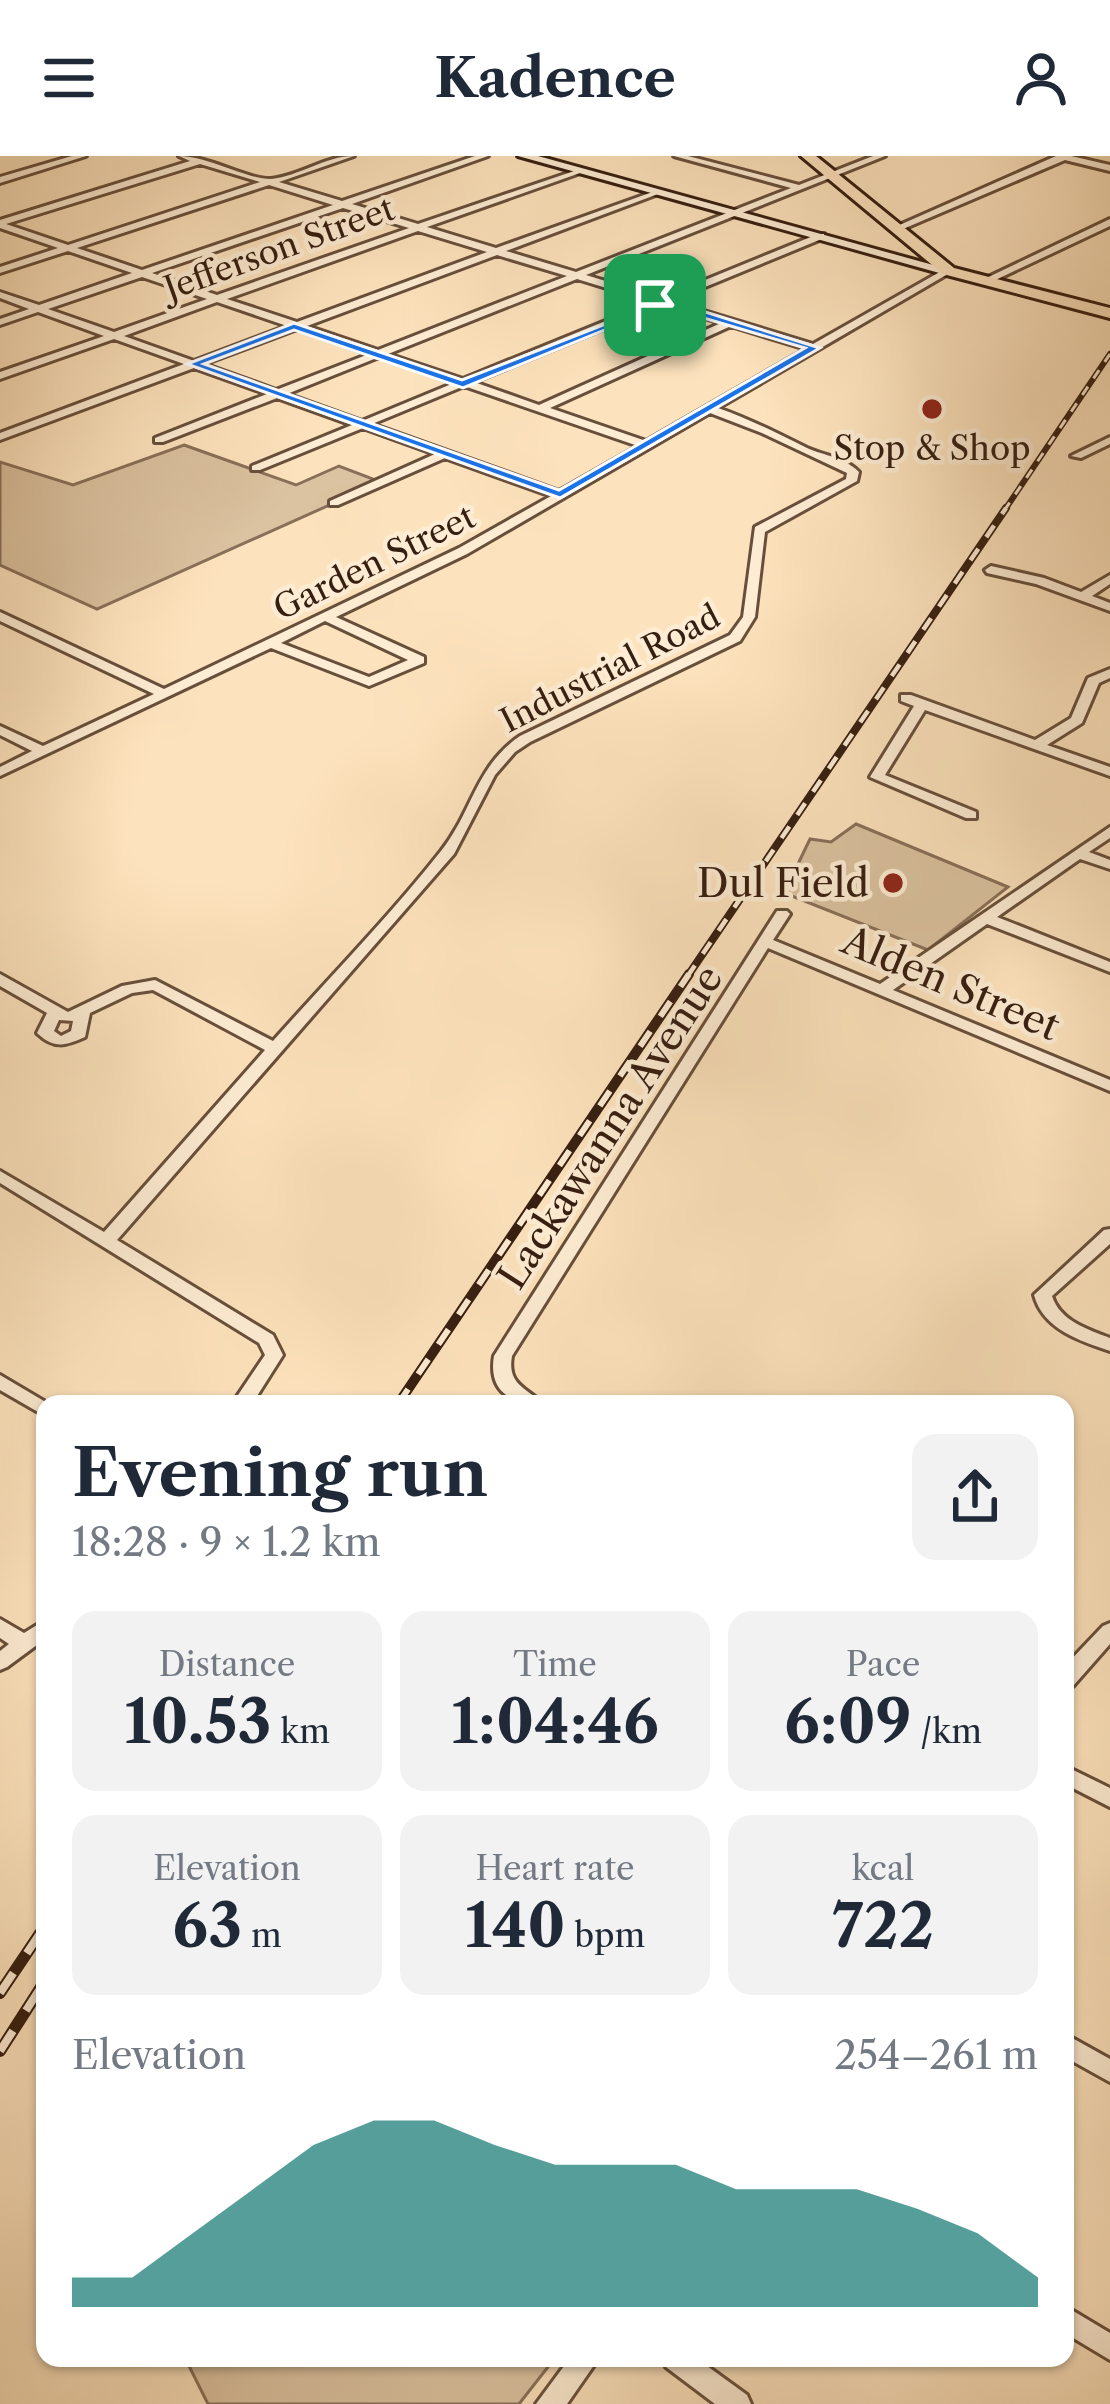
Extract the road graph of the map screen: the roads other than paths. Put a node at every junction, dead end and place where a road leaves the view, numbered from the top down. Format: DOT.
graph roads {
  1 [pos="82,156"];
  2 [pos="183,156"];
  3 [pos="216,156"];
  4 [pos="350,156"];
  5 [pos="484,156"];
  6 [pos="524,156"];
  7 [pos="590,156"];
  8 [pos="678,156"];
  9 [pos="808,156"];
  10 [pos="880,156"];
  11 [pos="1064,156"];
  12 [pos="200,161"];
  13 [pos="562,166"];
  14 [pos="1110,168"];
  15 [pos="577,171"];
  16 [pos="833,175"];
  17 [pos="0,180"];
  18 [pos="270,182"];
  19 [pos="800,188"];
  20 [pos="655,192"];
  21 [pos="342,205"];
  22 [pos="736,214"];
  23 [pos="1110,222"];
  24 [pos="0,224"];
  25 [pos="418,226"];
  26 [pos="900,227"];
  27 [pos="821,236"];
  28 [pos="68,248"];
  29 [pos="496,250"];
  30 [pos="0,270"];
  31 [pos="948,271"];
  32 [pos="139,274"];
  33 [pos="578,276"];
  34 [pos="985,280"];
  35 [pos="0,295"];
  36 [pos="215,300"];
  37 [pos="663,302"];
  38 [pos="38,309"];
  39 [pos="1110,313"];
  40 [pos="0,322"];
  41 [pos="732,322"];
  42 [pos="294,327"];
  43 [pos="113,336"];
  44 [pos="814,348"];
  45 [pos="378,355"];
  46 [pos="193,364"];
  47 [pos="0,376"];
  48 [pos="463,384"];
  49 [pos="276,394"];
  50 [pos="709,409"];
  51 [pos="539,410"];
  52 [pos="362,425"];
  53 [pos="0,436"];
  54 [pos="159,440"];
  55 [pos="1110,440"];
  56 [pos="646,445"];
  57 [pos="444,454"];
  58 [pos="1077,456"];
  59 [pos="256,468"];
  60 [pos="560,495"];
  61 [pos="334,503"];
  62 [pos="991,570"];
  63 [pos="1110,579"];
  64 [pos="1081,597"];
  65 [pos="1110,607"];
  66 [pos="0,616"];
  67 [pos="326,616"];
  68 [pos="270,643"];
  69 [pos="1110,673"];
  70 [pos="163,693"];
  71 [pos="906,698"];
  72 [pos="922,704"];
  73 [pos="0,730"];
  74 [pos="1037,745"];
  75 [pos="42,752"];
  76 [pos="0,772"];
  77 [pos="1110,772"];
  78 [pos="971,815"];
  79 [pos="1110,831"];
  80 [pos="1078,853"];
  81 [pos="1110,866"];
  82 [pos="782,914"];
  83 [pos="986,918"];
  84 [pos="766,942"];
  85 [pos="1110,968"];
  86 [pos="0,979"];
  87 [pos="882,990"];
  88 [pos="82,1011"];
  89 [pos="55,1012"];
  90 [pos="273,1048"];
  91 [pos="1110,1086"];
  92 [pos="0,1176"];
  93 [pos="1110,1234"];
  94 [pos="106,1241"];
  95 [pos="1110,1345"];
  96 [pos="0,1381"];
  97 [pos="248,1395"];
  98 [pos="522,1395"];
  99 [pos="36,1404"];
  100 [pos="0,1627"];
  101 [pos="1110,1631"];
  102 [pos="36,1635"];
  103 [pos="24,1644"];
  104 [pos="0,1662"];
  105 [pos="1074,1670"];
  106 [pos="1074,1779"];
  107 [pos="1110,1798"];
  108 [pos="1074,2050"];
  109 [pos="1110,2072"];
  110 [pos="1074,2324"];
  111 [pos="1110,2348"];
  112 [pos="579,2367"];
  113 [pos="687,2367"];
  114 [pos="550,2404"];
  115 [pos="737,2404"];
  1 -- 17 [label="street"];
  2 -- 12 [label="street"];
  3 -- 12 [label="street"];
  4 -- 18 [label="street"];
  5 -- 21 [label="street"];
  6 -- 13 [label="street"];
  7 -- 13 [label="street"];
  8 -- 19 [label="street"];
  9 -- 16 [label="main road"];
  10 -- 16 [label="street"];
  11 -- 14 [label="street"];
  11 -- 26 [label="street"];
  12 -- 18 [label="street"];
  12 -- 24 [label="street"];
  13 -- 15 [label="street"];
  15 -- 20 [label="street"];
  15 -- 25 [label="street, Jefferson Street"];
  16 -- 19 [label="street"];
  16 -- 26 [label="main road"];
  18 -- 21 [label="street"];
  18 -- 28 [label="street"];
  19 -- 22 [label="street"];
  20 -- 22 [label="street"];
  20 -- 29 [label="street"];
  21 -- 25 [label="street"];
  21 -- 32 [label="street"];
  22 -- 27 [label="street"];
  22 -- 33 [label="street"];
  23 -- 34 [label="street"];
  24 -- 28 [label="street"];
  25 -- 29 [label="street"];
  25 -- 36 [label="street, Jefferson Street"];
  26 -- 31 [label="main road"];
  27 -- 31 [label="street"];
  27 -- 37 [label="street"];
  28 -- 30 [label="street"];
  28 -- 32 [label="street"];
  29 -- 33 [label="street"];
  29 -- 42 [label="street"];
  31 -- 34 [label="main road"];
  31 -- 44 [label="street, Garden Street"];
  32 -- 36 [label="street"];
  32 -- 38 [label="street"];
  33 -- 37 [label="street"];
  33 -- 45 [label="street"];
  34 -- 39 [label="main road"];
  35 -- 38 [label="street"];
  36 -- 42 [label="street"];
  36 -- 43 [label="street, Jefferson Street"];
  37 -- 41 [label="street"];
  37 -- 48 [label="street"];
  38 -- 40 [label="street"];
  38 -- 43 [label="street"];
  41 -- 44 [label="street"];
  41 -- 51 [label="street"];
  42 -- 45 [label="street"];
  42 -- 46 [label="street"];
  43 -- 46 [label="street"];
  43 -- 47 [label="street, Jefferson Street"];
  44 -- 50 [label="street, Garden Street"];
  45 -- 48 [label="street"];
  45 -- 49 [label="street"];
  46 -- 49 [label="street"];
  46 -- 53 [label="street"];
  48 -- 51 [label="street"];
  48 -- 52 [label="street"];
  49 -- 52 [label="street"];
  49 -- 54 [label="street"];
  50 -- 56 [label="street, Garden Street"];
  50 -- 90 [label="street, Industrial Road"];
  51 -- 56 [label="street"];
  52 -- 57 [label="street"];
  52 -- 59 [label="street"];
  55 -- 58 [label="street"];
  56 -- 60 [label="street, Garden Street"];
  57 -- 60 [label="street"];
  57 -- 61 [label="street"];
  60 -- 67 [label="street, Garden Street"];
  62 -- 64 [label="street"];
  63 -- 64 [label="street"];
  64 -- 65 [label="street"];
  66 -- 70 [label="street"];
  67 -- 68 [label="street, Garden Street"];
  67 -- 68 [label="street"];
  68 -- 70 [label="street, Garden Street"];
  69 -- 74 [label="street"];
  70 -- 75 [label="street, Garden Street"];
  71 -- 72 [label="street"];
  72 -- 74 [label="street"];
  72 -- 78 [label="street"];
  73 -- 75 [label="street"];
  74 -- 77 [label="street"];
  75 -- 76 [label="street, Garden Street"];
  79 -- 80 [label="street"];
  80 -- 81 [label="street"];
  80 -- 83 [label="street"];
  82 -- 84 [label="street, Lackawanna Avenue"];
  83 -- 85 [label="street"];
  83 -- 87 [label="street"];
  84 -- 87 [label="street, Alden Street"];
  84 -- 98 [label="street, Lackawanna Avenue"];
  86 -- 89 [label="street"];
  87 -- 91 [label="street, Alden Street"];
  88 -- 89 [label="street"];
  88 -- 89 [label="street"];
  88 -- 90 [label="street"];
  90 -- 94 [label="street"];
  92 -- 94 [label="street"];
  93 -- 95 [label="street"];
  94 -- 97 [label="street"];
  96 -- 99 [label="street"];
  100 -- 103 [label="street"];
  101 -- 105 [label="street"];
  102 -- 103 [label="street"];
  103 -- 104 [label="street"];
  106 -- 107 [label="street"];
  108 -- 109 [label="street"];
  110 -- 111 [label="street"];
  112 -- 114 [label="street"];
  113 -- 115 [label="street"];
}
